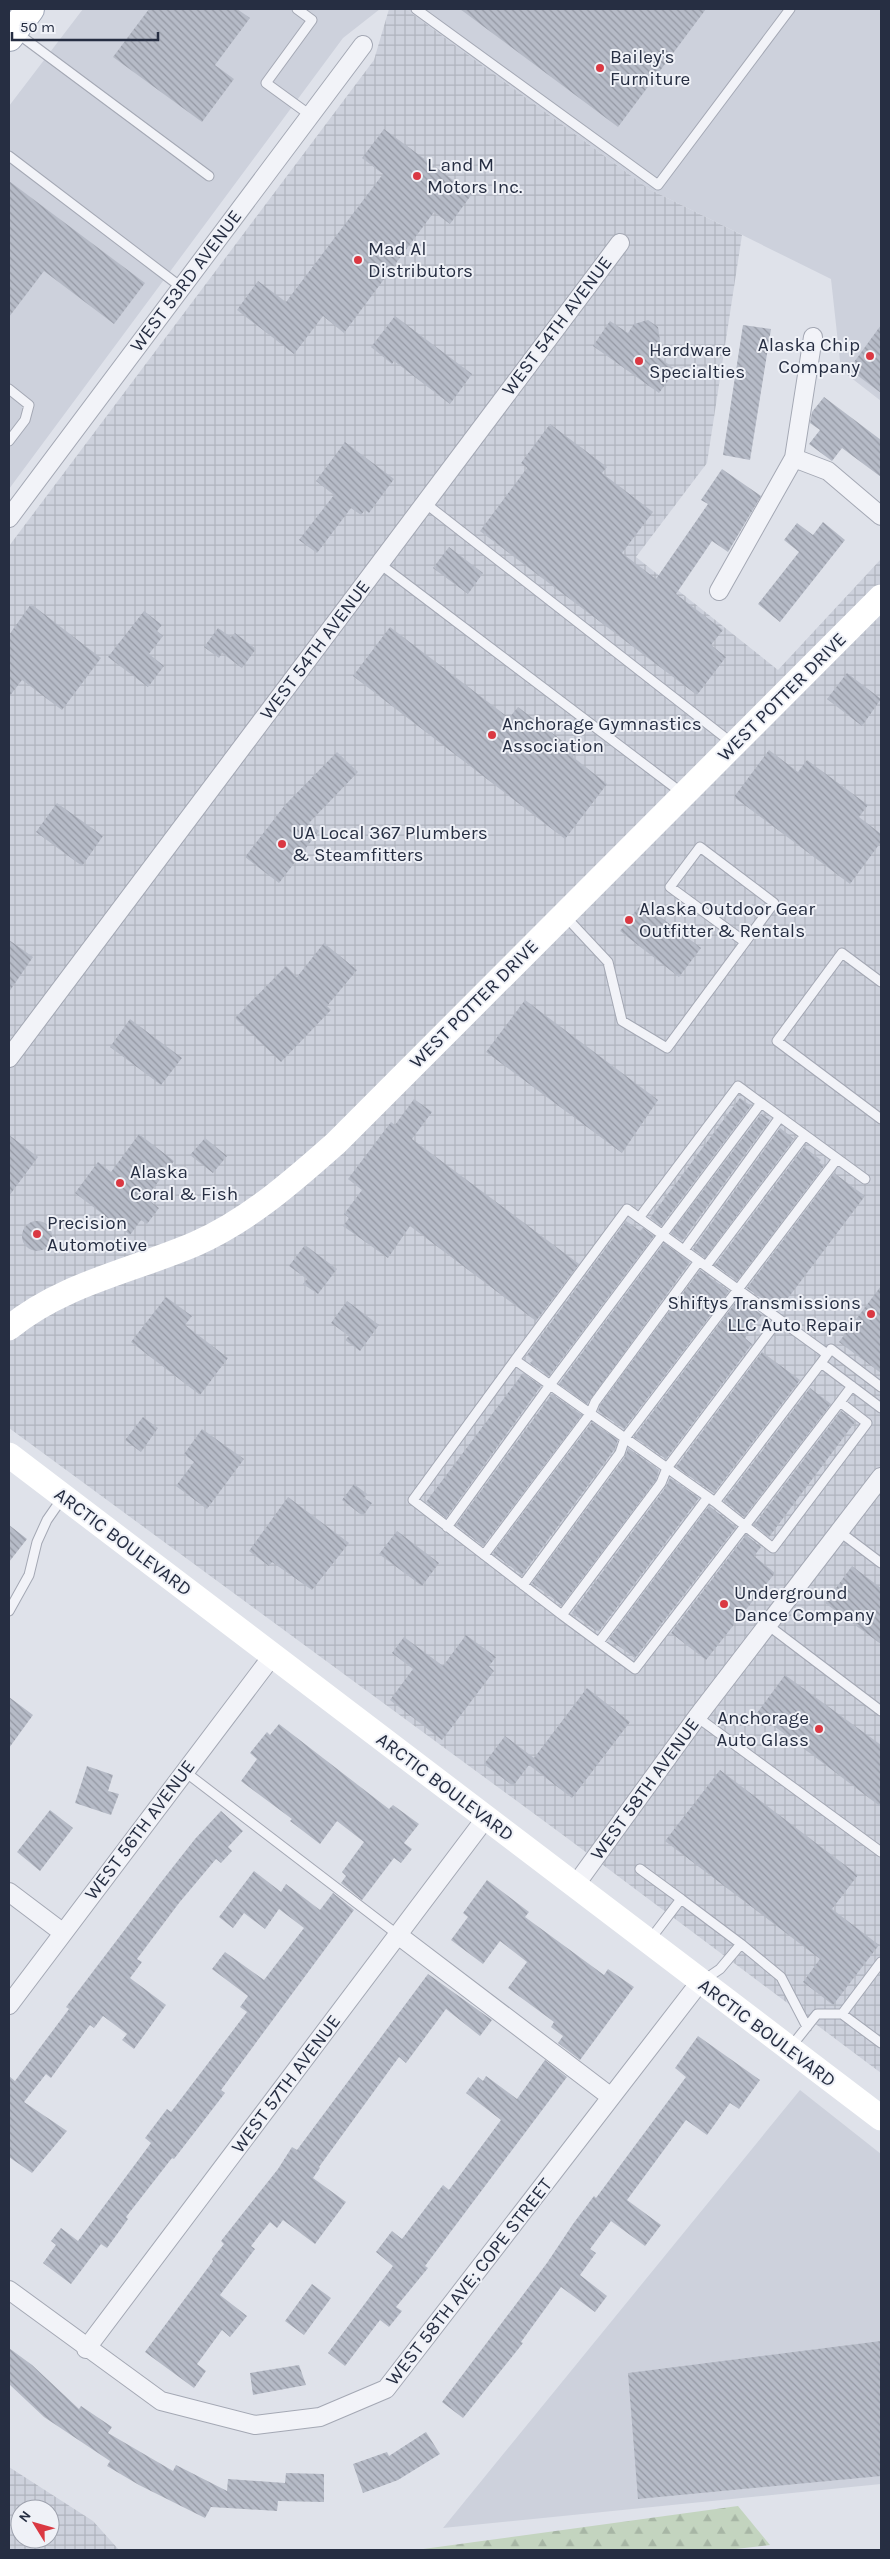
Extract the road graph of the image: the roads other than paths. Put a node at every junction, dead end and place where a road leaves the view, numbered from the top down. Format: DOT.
graph roads {
  1 [pos="30,9"];
  2 [pos="297,9"];
  3 [pos="416,9"];
  4 [pos="790,9"];
  5 [pos="11,34"];
  6 [pos="362,45"];
  7 [pos="310,115"];
  8 [pos="9,156"];
  9 [pos="210,176"];
  10 [pos="620,243"];
  11 [pos="181,287"];
  12 [pos="813,336"];
  13 [pos="9,389"];
  14 [pos="9,441"];
  15 [pos="794,458"];
  16 [pos="425,503"];
  17 [pos="881,516"];
  18 [pos="9,518"];
  19 [pos="380,564"];
  20 [pos="719,591"];
  21 [pos="881,597"];
  22 [pos="734,744"];
  23 [pos="684,794"];
  24 [pos="564,914"];
  25 [pos="745,942"];
  26 [pos="881,982"];
  27 [pos="9,1058"];
  28 [pos="761,1103"];
  29 [pos="780,1117"];
  30 [pos="881,1119"];
  31 [pos="805,1135"];
  32 [pos="837,1159"];
  33 [pos="865,1179"];
  34 [pos="639,1218"];
  35 [pos="662,1234"];
  36 [pos="684,1250"];
  37 [pos="703,1264"];
  38 [pos="737,1289"];
  39 [pos="779,1319"];
  40 [pos="9,1328"];
  41 [pos="829,1351"];
  42 [pos="515,1360"];
  43 [pos="821,1363"];
  44 [pos="550,1385"];
  45 [pos="852,1386"];
  46 [pos="881,1387"];
  47 [pos="840,1402"];
  48 [pos="881,1408"];
  49 [pos="590,1414"];
  50 [pos="624,1438"];
  51 [pos="9,1455"];
  52 [pos="667,1468"];
  53 [pos="881,1477"];
  54 [pos="63,1496"];
  55 [pos="711,1500"];
  56 [pos="745,1526"];
  57 [pos="447,1527"];
  58 [pos="840,1532"];
  59 [pos="484,1555"];
  60 [pos="881,1563"];
  61 [pos="523,1585"];
  62 [pos="9,1612"];
  63 [pos="562,1615"];
  64 [pos="769,1626"];
  65 [pos="599,1642"];
  66 [pos="273,1656"];
  67 [pos="881,1711"];
  68 [pos="697,1717"];
  69 [pos="184,1771"];
  70 [pos="485,1818"];
  71 [pos="881,1852"];
  72 [pos="640,1869"];
  73 [pos="574,1887"];
  74 [pos="9,1892"];
  75 [pos="681,1899"];
  76 [pos="62,1932"];
  77 [pos="398,1935"];
  78 [pos="648,1943"];
  79 [pos="741,1944"];
  80 [pos="881,1962"];
  81 [pos="700,1982"];
  82 [pos="9,2005"];
  83 [pos="842,2014"];
  84 [pos="807,2027"];
  85 [pos="881,2044"];
  86 [pos="789,2049"];
  87 [pos="611,2097"];
  88 [pos="880,2114"];
  89 [pos="9,2290"];
  90 [pos="86,2349"];
  1 -- 5 [label="main road"];
  2 -- 7 [label="lane"];
  3 -- 4 [label="lane"];
  5 -- 9 [label="lane"];
  6 -- 7 [label="street, WEST 53RD AVENUE"];
  7 -- 11 [label="street, WEST 53RD AVENUE"];
  8 -- 11 [label="lane"];
  10 -- 16 [label="street, WEST 54TH AVENUE"];
  11 -- 18 [label="street, WEST 53RD AVENUE"];
  12 -- 15 [label="street"];
  13 -- 14 [label="lane"];
  15 -- 17 [label="street"];
  15 -- 20 [label="street"];
  16 -- 19 [label="street, WEST 54TH AVENUE"];
  16 -- 22 [label="lane"];
  19 -- 23 [label="lane"];
  19 -- 27 [label="street, WEST 54TH AVENUE"];
  21 -- 22 [label="main road, WEST POTTER DRIVE"];
  22 -- 23 [label="main road, WEST POTTER DRIVE"];
  23 -- 24 [label="main road, WEST POTTER DRIVE"];
  24 -- 25 [label="lane"];
  24 -- 40 [label="main road, WEST POTTER DRIVE"];
  25 -- 25 [label="lane"];
  26 -- 30 [label="lane"];
  28 -- 29 [label="lane"];
  28 -- 34 [label="lane"];
  28 -- 35 [label="lane"];
  29 -- 31 [label="lane"];
  29 -- 36 [label="lane"];
  31 -- 32 [label="lane"];
  31 -- 37 [label="lane"];
  32 -- 33 [label="lane"];
  32 -- 38 [label="lane"];
  34 -- 35 [label="lane"];
  34 -- 42 [label="lane"];
  35 -- 36 [label="lane"];
  35 -- 44 [label="lane"];
  36 -- 37 [label="lane"];
  37 -- 38 [label="lane"];
  37 -- 49 [label="lane"];
  38 -- 39 [label="lane"];
  38 -- 50 [label="lane"];
  39 -- 41 [label="lane"];
  39 -- 52 [label="lane"];
  41 -- 43 [label="lane"];
  41 -- 46 [label="lane"];
  42 -- 44 [label="lane"];
  42 -- 57 [label="lane"];
  43 -- 45 [label="lane"];
  43 -- 55 [label="lane"];
  44 -- 49 [label="lane"];
  44 -- 57 [label="lane"];
  45 -- 47 [label="lane"];
  45 -- 48 [label="lane"];
  47 -- 56 [label="lane"];
  47 -- 56 [label="lane"];
  49 -- 50 [label="lane"];
  49 -- 59 [label="lane"];
  50 -- 52 [label="lane"];
  50 -- 61 [label="lane"];
  51 -- 54 [label="main road, ARCTIC BOULEVARD"];
  52 -- 55 [label="lane"];
  52 -- 63 [label="lane"];
  53 -- 58 [label="street, WEST 58TH AVENUE"];
  54 -- 62 [label="lane"];
  54 -- 66 [label="main road, ARCTIC BOULEVARD"];
  55 -- 56 [label="lane"];
  55 -- 65 [label="lane"];
  56 -- 65 [label="lane"];
  57 -- 59 [label="lane"];
  58 -- 60 [label="lane"];
  58 -- 64 [label="street, WEST 58TH AVENUE"];
  59 -- 61 [label="lane"];
  61 -- 63 [label="lane"];
  63 -- 65 [label="lane"];
  64 -- 67 [label="lane"];
  64 -- 68 [label="street, WEST 58TH AVENUE"];
  66 -- 69 [label="street, WEST 56TH AVENUE"];
  66 -- 70 [label="main road, ARCTIC BOULEVARD"];
  68 -- 71 [label="lane"];
  68 -- 73 [label="street, WEST 58TH AVENUE"];
  69 -- 76 [label="street, WEST 56TH AVENUE"];
  69 -- 77 [label="lane"];
  70 -- 73 [label="main road, ARCTIC BOULEVARD"];
  70 -- 77 [label="street, WEST 57TH AVENUE"];
  72 -- 75 [label="lane"];
  73 -- 78 [label="main road, ARCTIC BOULEVARD"];
  74 -- 76 [label="street"];
  75 -- 78 [label="lane"];
  75 -- 79 [label="lane"];
  76 -- 82 [label="street, WEST 56TH AVENUE"];
  77 -- 87 [label="street"];
  77 -- 90 [label="street, WEST 57TH AVENUE"];
  78 -- 81 [label="main road, ARCTIC BOULEVARD"];
  79 -- 81 [label="lane"];
  79 -- 84 [label="lane"];
  80 -- 83 [label="lane"];
  81 -- 86 [label="main road, ARCTIC BOULEVARD"];
  81 -- 87 [label="street, WEST 58TH AVE; COPE STREET"];
  83 -- 84 [label="lane"];
  83 -- 85 [label="lane"];
  84 -- 86 [label="lane"];
  86 -- 88 [label="main road, ARCTIC BOULEVARD"];
  87 -- 90 [label="street, WEST 58TH AVE; COPE STREET"];
  89 -- 90 [label="street, WEST 58TH AVE; COPE STREET"];
}
